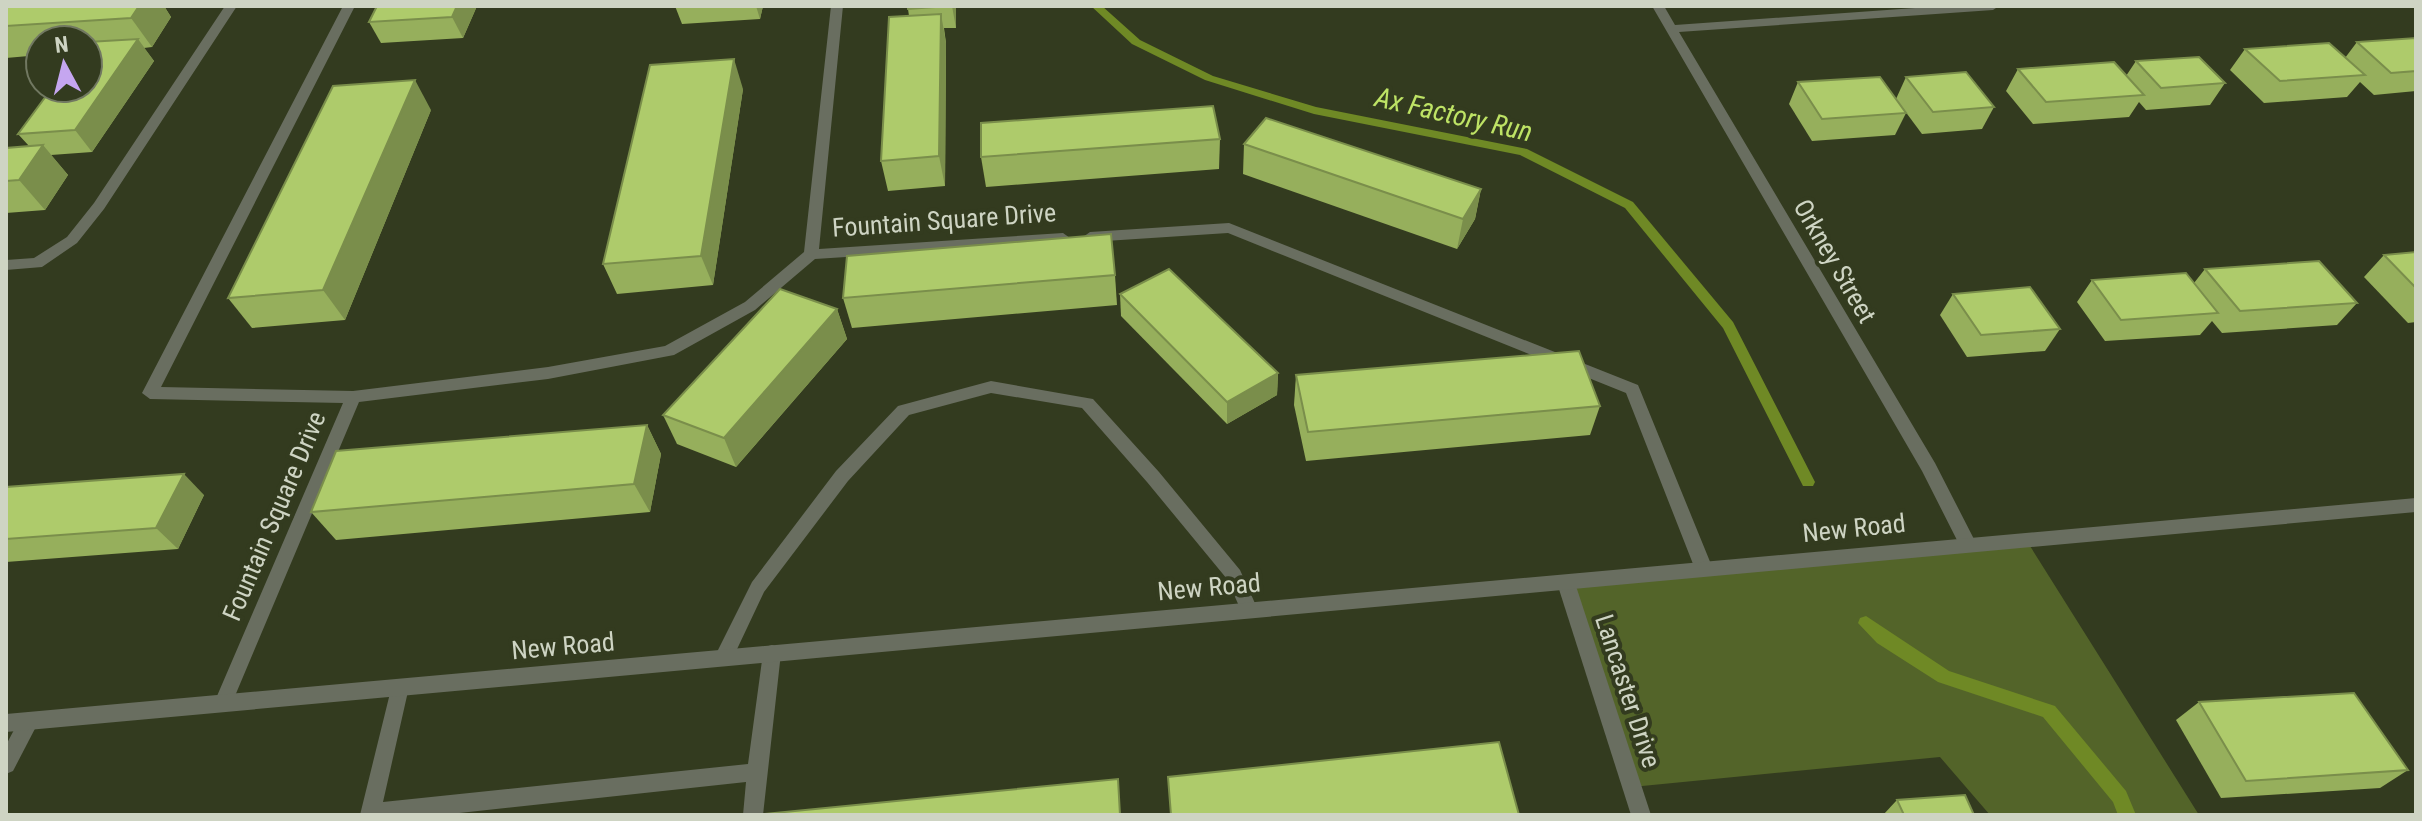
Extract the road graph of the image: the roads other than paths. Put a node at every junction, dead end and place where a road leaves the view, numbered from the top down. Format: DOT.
graph roads {
  1 [pos="231,6"];
  2 [pos="349,6"];
  3 [pos="837,6"];
  4 [pos="1658,6"];
  5 [pos="1993,6"];
  6 [pos="1673,29"];
  7 [pos="811,254"];
  8 [pos="6,265"];
  9 [pos="353,397"];
  10 [pos="2416,505"];
  11 [pos="1967,543"];
  12 [pos="1704,569"];
  13 [pos="1566,583"];
  14 [pos="1249,610"];
  15 [pos="772,653"];
  16 [pos="723,658"];
  17 [pos="400,687"];
  18 [pos="223,703"];
  19 [pos="29,721"];
  20 [pos="6,723"];
  21 [pos="6,765"];
  22 [pos="757,772"];
  23 [pos="370,814"];
  24 [pos="753,815"];
  25 [pos="1641,815"];
  1 -- 8 [label="street"];
  2 -- 9 [label="street"];
  3 -- 7 [label="street"];
  4 -- 6 [label="street, Orkney Street"];
  5 -- 6 [label="street"];
  6 -- 11 [label="street, Orkney Street"];
  7 -- 9 [label="street, Fountain Square Drive"];
  7 -- 12 [label="street, Fountain Square Drive"];
  9 -- 18 [label="street, Fountain Square Drive"];
  10 -- 11 [label="street, New Road"];
  11 -- 12 [label="street, New Road"];
  12 -- 13 [label="street, New Road"];
  13 -- 14 [label="street, New Road"];
  13 -- 25 [label="street, Lancaster Drive"];
  14 -- 15 [label="street, New Road"];
  14 -- 16 [label="street"];
  15 -- 16 [label="street, New Road"];
  15 -- 22 [label="street"];
  16 -- 17 [label="street, New Road"];
  17 -- 18 [label="street, New Road"];
  17 -- 23 [label="street"];
  18 -- 19 [label="street, New Road"];
  19 -- 20 [label="street, New Road"];
  19 -- 21 [label="street"];
  22 -- 23 [label="street"];
  22 -- 24 [label="street"];
}
